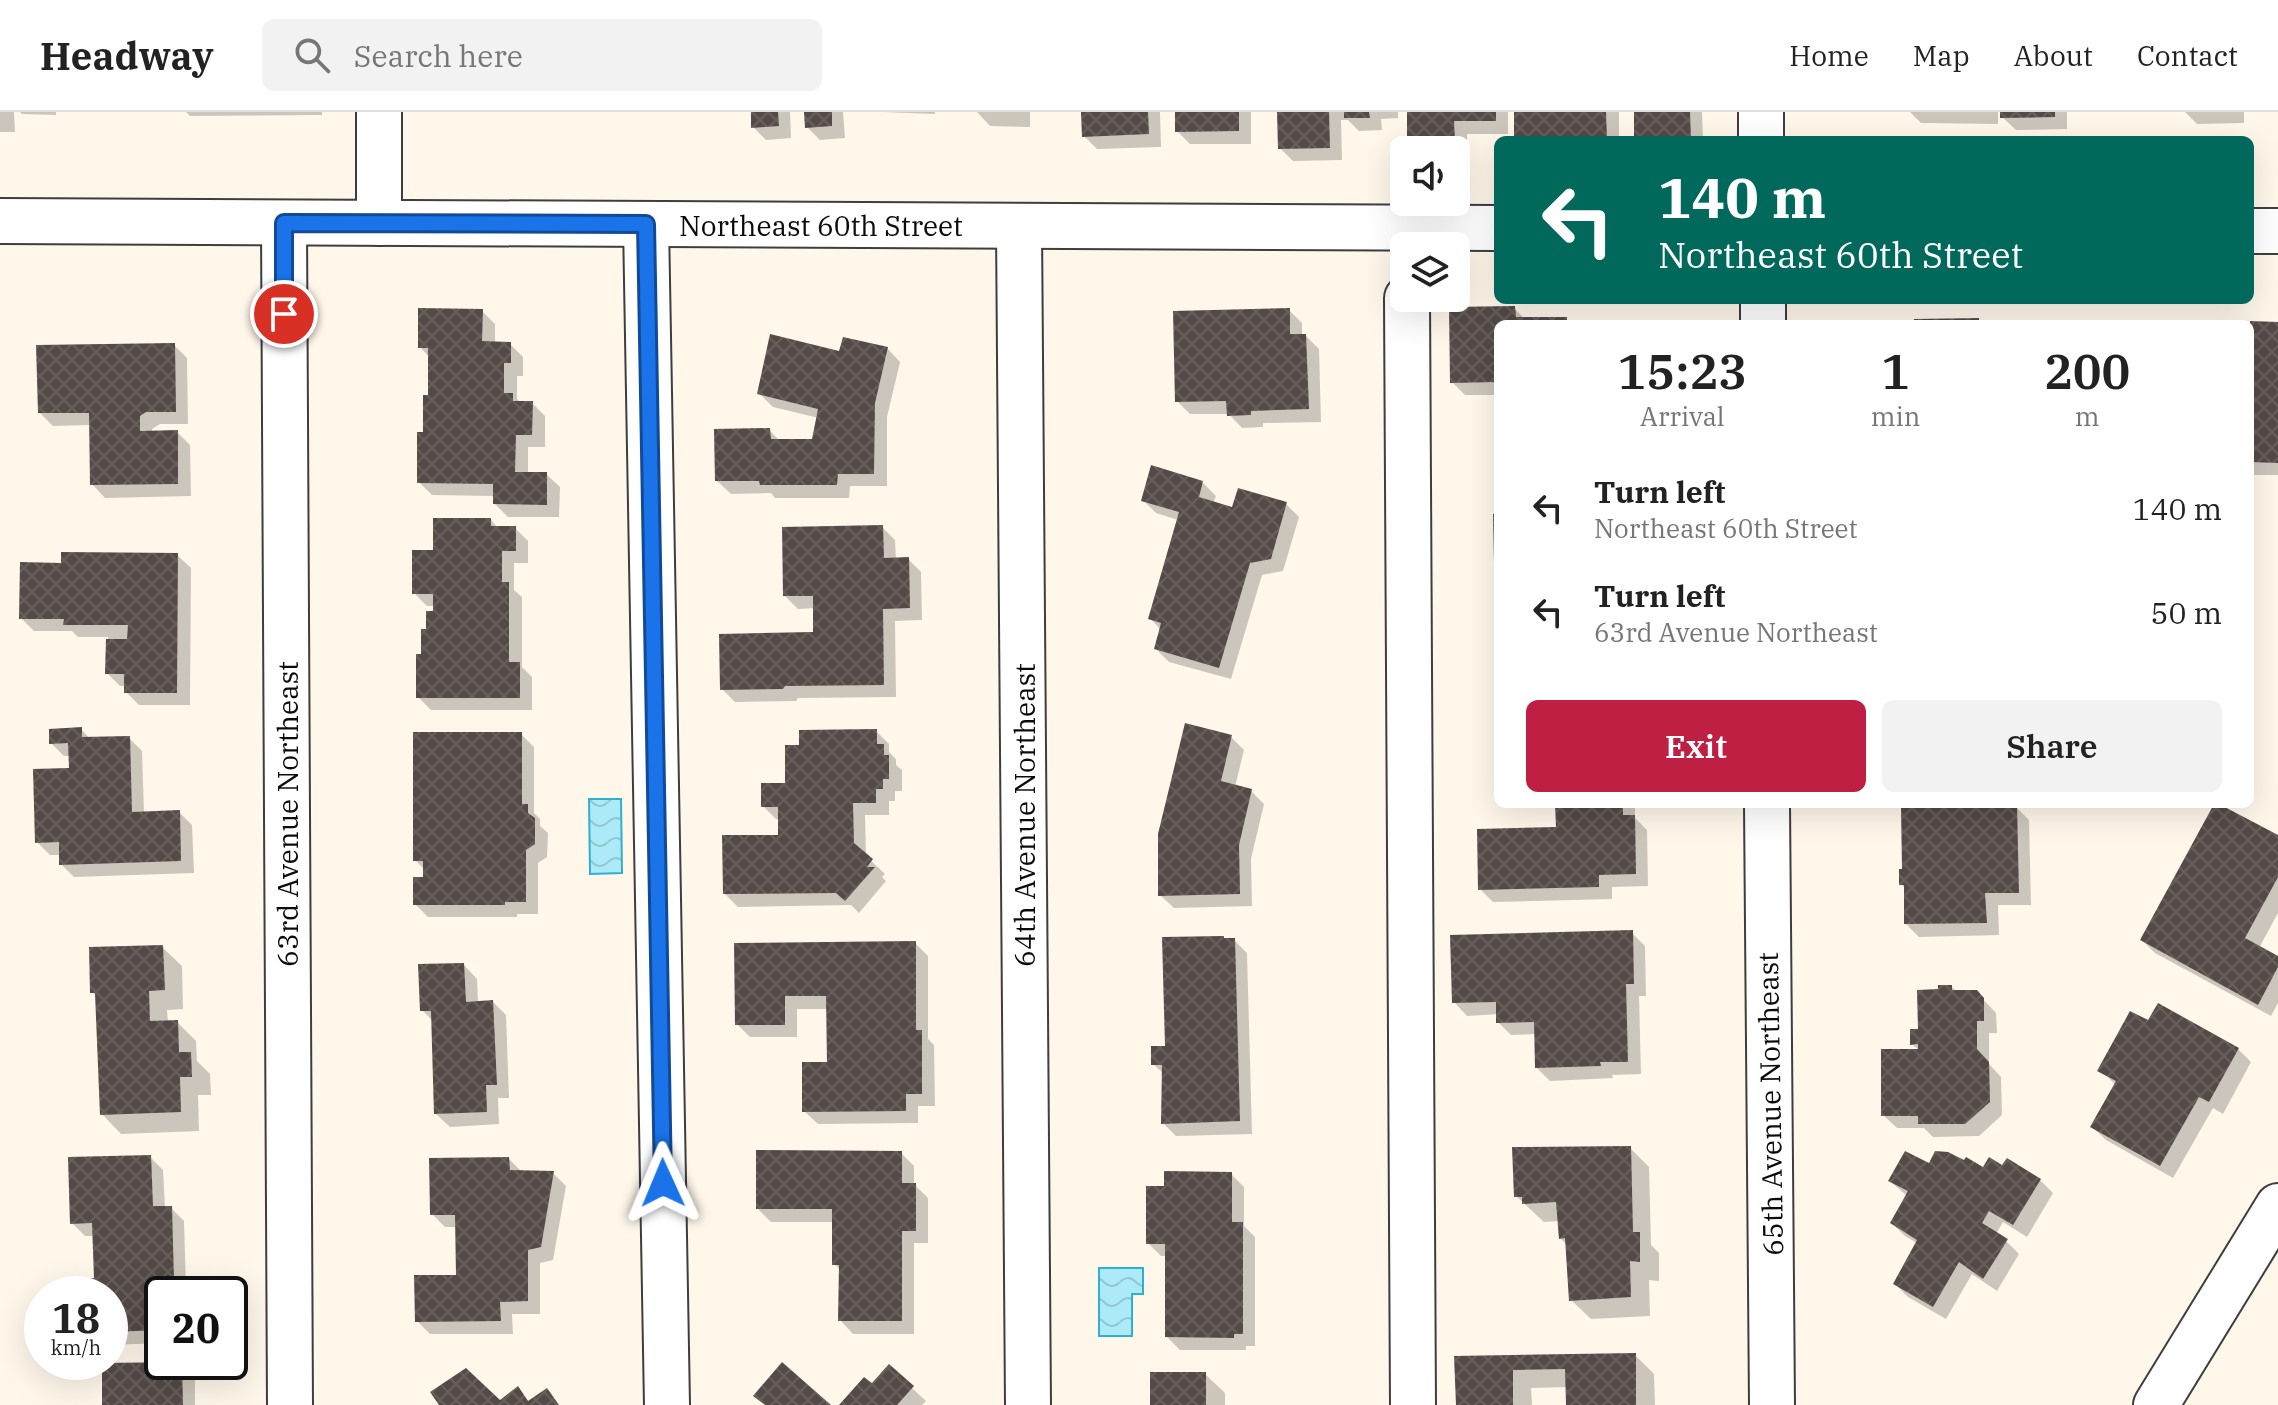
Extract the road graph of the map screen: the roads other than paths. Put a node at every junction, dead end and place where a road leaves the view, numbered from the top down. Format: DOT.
graph roads {
  1 [pos="379,112"];
  2 [pos="1761,112"];
  3 [pos="1761,136"];
  4 [pos="0,221"];
  5 [pos="284,223"];
  6 [pos="379,223"];
  7 [pos="646,224"];
  8 [pos="1019,226"];
  9 [pos="1494,228"];
  10 [pos="2254,231"];
  11 [pos="2278,231"];
  12 [pos="1457,232"];
  13 [pos="1390,237"];
  14 [pos="1407,312"];
  15 [pos="1767,808"];
  16 [pos="2278,1206"];
  17 [pos="290,1405"];
  18 [pos="667,1405"];
  19 [pos="1028,1405"];
  20 [pos="1413,1405"];
  21 [pos="1772,1405"];
  22 [pos="2156,1405"];
  1 -- 6 [label="street"];
  2 -- 3 [label="street"];
  4 -- 5 [label="street, Northeast 60th Street"];
  5 -- 6 [label="street, Northeast 60th Street"];
  5 -- 17 [label="street, 63rd Avenue Northeast"];
  6 -- 7 [label="street, Northeast 60th Street"];
  7 -- 8 [label="street, Northeast 60th Street"];
  7 -- 18 [label="street"];
  8 -- 13 [label="street, Northeast 60th Street"];
  8 -- 19 [label="street, 64th Avenue Northeast"];
  9 -- 12 [label="street, Northeast 60th Street"];
  10 -- 11 [label="street"];
  14 -- 20 [label="street"];
  15 -- 21 [label="street, 65th Avenue Northeast"];
  16 -- 22 [label="street"];
}
